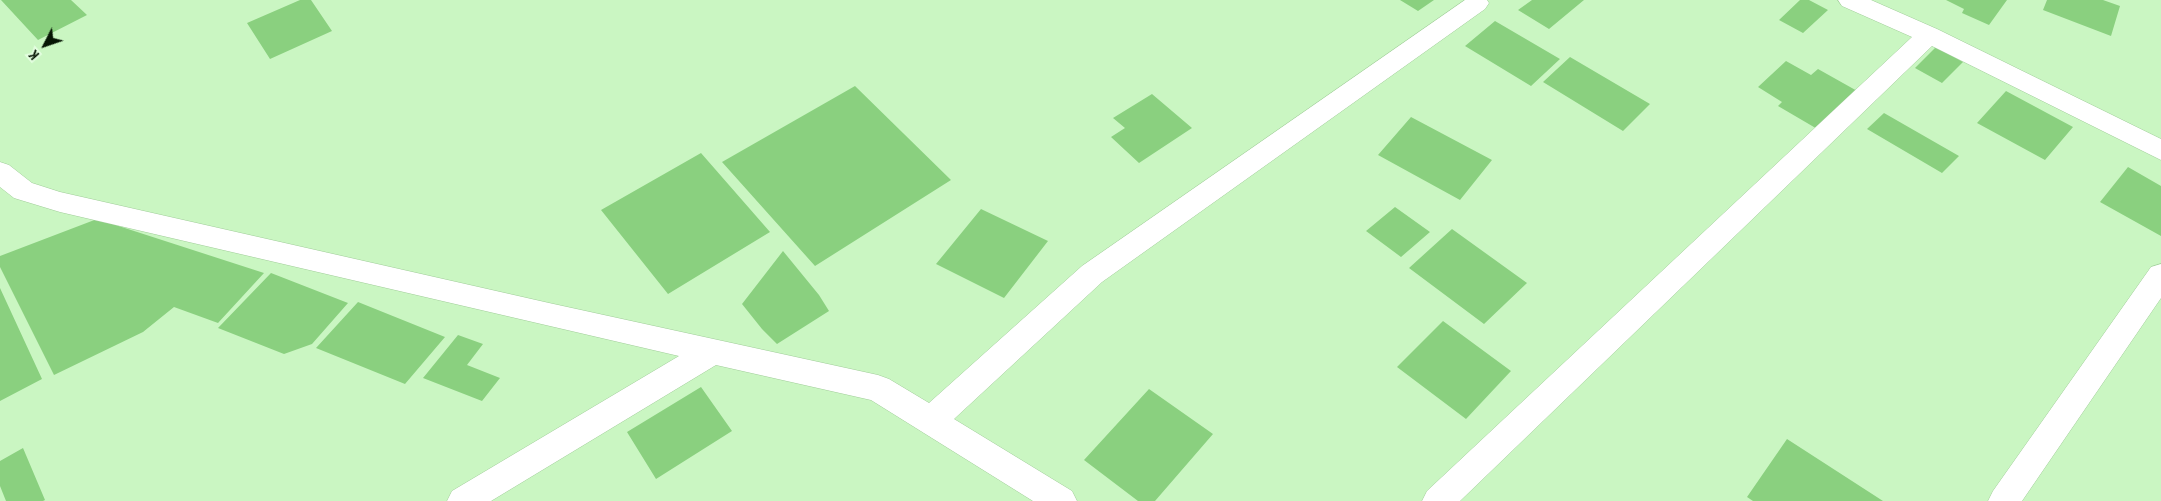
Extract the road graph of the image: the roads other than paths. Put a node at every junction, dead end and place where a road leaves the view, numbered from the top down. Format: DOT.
graph roads {
  1 [pos="1850,0"];
  2 [pos="1476,3"];
  3 [pos="1929,35"];
  4 [pos="2161,150"];
  5 [pos="0,172"];
  6 [pos="2161,275"];
  7 [pos="713,351"];
  8 [pos="931,420"];
  9 [pos="463,501"];
  10 [pos="1061,501"];
  11 [pos="1438,501"];
  12 [pos="2004,501"];
  1 -- 3 [label="street"];
  2 -- 8 [label="street"];
  3 -- 4 [label="street"];
  3 -- 11 [label="street"];
  5 -- 7 [label="street"];
  6 -- 12 [label="street"];
  7 -- 8 [label="street"];
  7 -- 9 [label="street"];
  8 -- 10 [label="street"];
}
